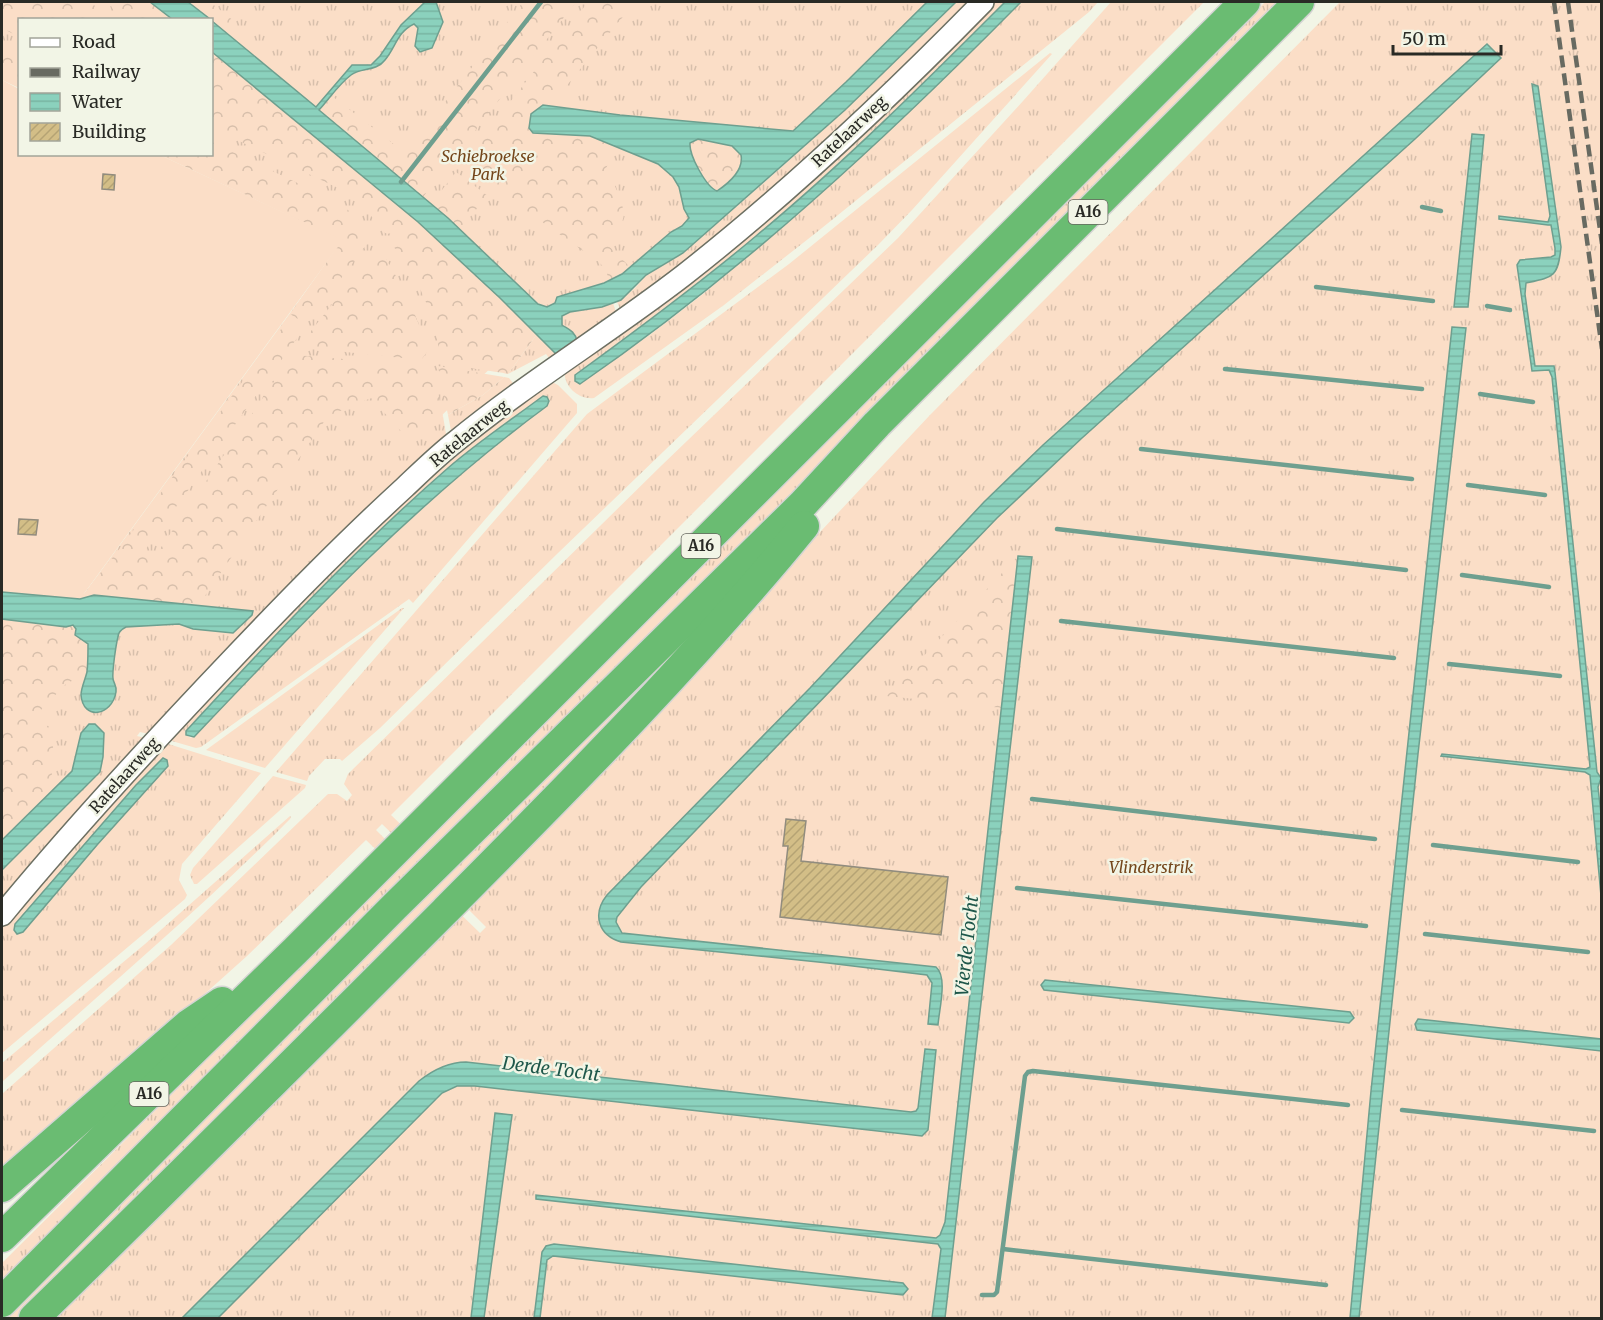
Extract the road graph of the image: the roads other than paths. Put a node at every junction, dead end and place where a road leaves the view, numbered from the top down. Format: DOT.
graph roads {
  1 [pos="983,2"];
  2 [pos="1245,2"];
  3 [pos="1299,2"];
  4 [pos="878,424"];
  5 [pos="2,915"];
  6 [pos="296,950"];
  7 [pos="2,1187"];
  8 [pos="2,1237"];
  9 [pos="2,1302"];
  10 [pos="34,1318"];
  1 -- 5 [label="street, Ratelaarweg"];
  2 -- 6 [label="highway, A16"];
  3 -- 4 [label="highway, A16"];
  4 -- 9 [label="highway, A16"];
  4 -- 10 [label="highway, A16"];
  6 -- 7 [label="highway, A16"];
  6 -- 8 [label="highway, A16"];
}
